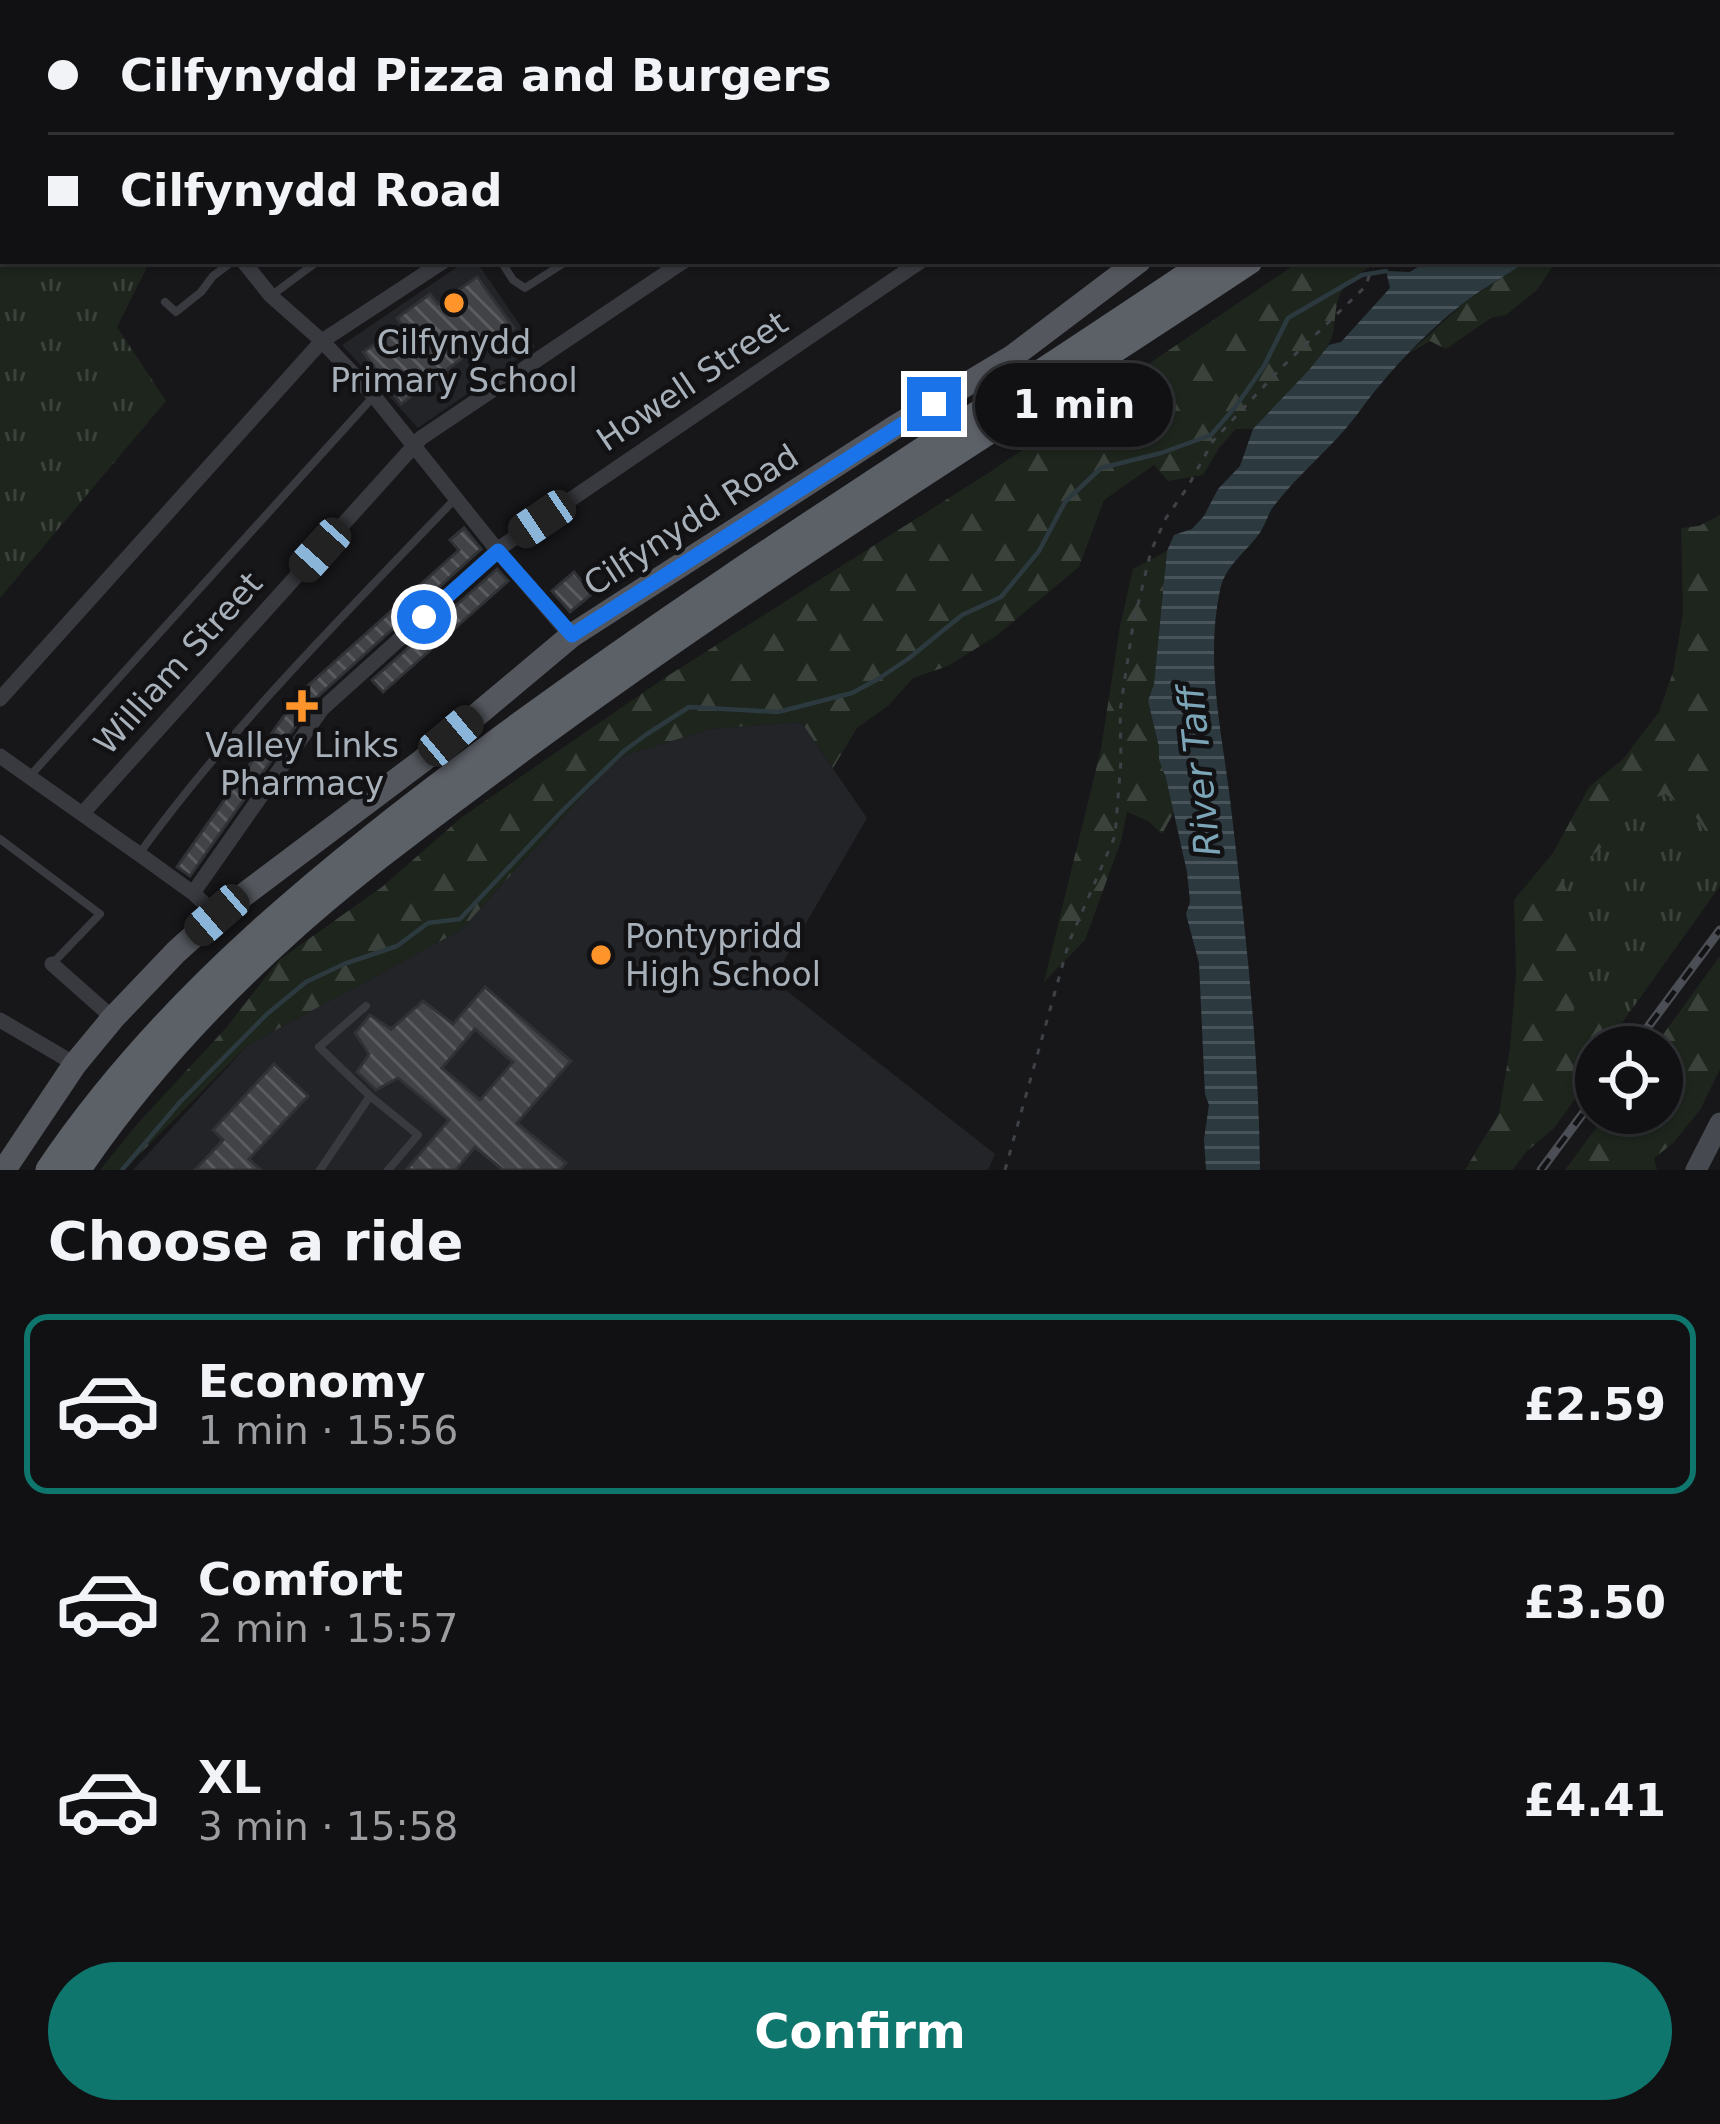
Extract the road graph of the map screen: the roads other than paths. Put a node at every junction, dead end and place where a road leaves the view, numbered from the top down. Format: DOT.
graph roads {
  1 [pos="236,264"];
  2 [pos="242,264"];
  3 [pos="314,264"];
  4 [pos="439,264"];
  5 [pos="503,264"];
  6 [pos="563,264"];
  7 [pos="680,264"];
  8 [pos="917,264"];
  9 [pos="1135,264"];
  10 [pos="1205,264"];
  11 [pos="1244,264"];
  12 [pos="271,296"];
  13 [pos="166,302"];
  14 [pos="322,341"];
  15 [pos="374,396"];
  16 [pos="415,445"];
  17 [pos="456,498"];
  18 [pos="498,551"];
  19 [pos="572,635"];
  20 [pos="0,699"];
  21 [pos="0,756"];
  22 [pos="29,777"];
  23 [pos="82,814"];
  24 [pos="0,839"];
  25 [pos="140,854"];
  26 [pos="194,893"];
  27 [pos="217,915"];
  28 [pos="52,964"];
  29 [pos="366,1006"];
  30 [pos="113,1018"];
  31 [pos="0,1020"];
  32 [pos="74,1064"];
  33 [pos="370,1096"];
  34 [pos="1720,1123"];
  35 [pos="4,1170"];
  36 [pos="49,1170"];
  37 [pos="77,1170"];
  38 [pos="320,1170"];
  39 [pos="388,1170"];
  40 [pos="1696,1170"];
  1 -- 13 [label="lane"];
  2 -- 12 [label="street"];
  3 -- 12 [label="lane"];
  4 -- 14 [label="street"];
  5 -- 6 [label="lane"];
  7 -- 16 [label="street, William Street"];
  8 -- 18 [label="street, Howell Street"];
  9 -- 19 [label="main road, Cilfynydd Road"];
  10 -- 36 [label="highway"];
  11 -- 37 [label="highway"];
  12 -- 14 [label="street"];
  14 -- 15 [label="street"];
  14 -- 20 [label="street"];
  15 -- 16 [label="street"];
  15 -- 22 [label="lane"];
  16 -- 17 [label="street"];
  16 -- 23 [label="street, William Street"];
  17 -- 18 [label="street"];
  17 -- 25 [label="lane"];
  18 -- 19 [label="street"];
  18 -- 26 [label="street, Howell Street"];
  19 -- 27 [label="main road, Cilfynydd Road"];
  21 -- 22 [label="street"];
  22 -- 23 [label="street"];
  23 -- 25 [label="street"];
  24 -- 28 [label="lane"];
  25 -- 26 [label="street"];
  26 -- 27 [label="street"];
  27 -- 30 [label="main road, Cilfynydd Road"];
  28 -- 30 [label="street"];
  29 -- 33 [label="lane"];
  30 -- 32 [label="main road, Cilfynydd Road"];
  31 -- 32 [label="street"];
  32 -- 35 [label="main road, Cilfynydd Road"];
  33 -- 38 [label="lane"];
  33 -- 39 [label="lane"];
  34 -- 40 [label="main road"];
}
